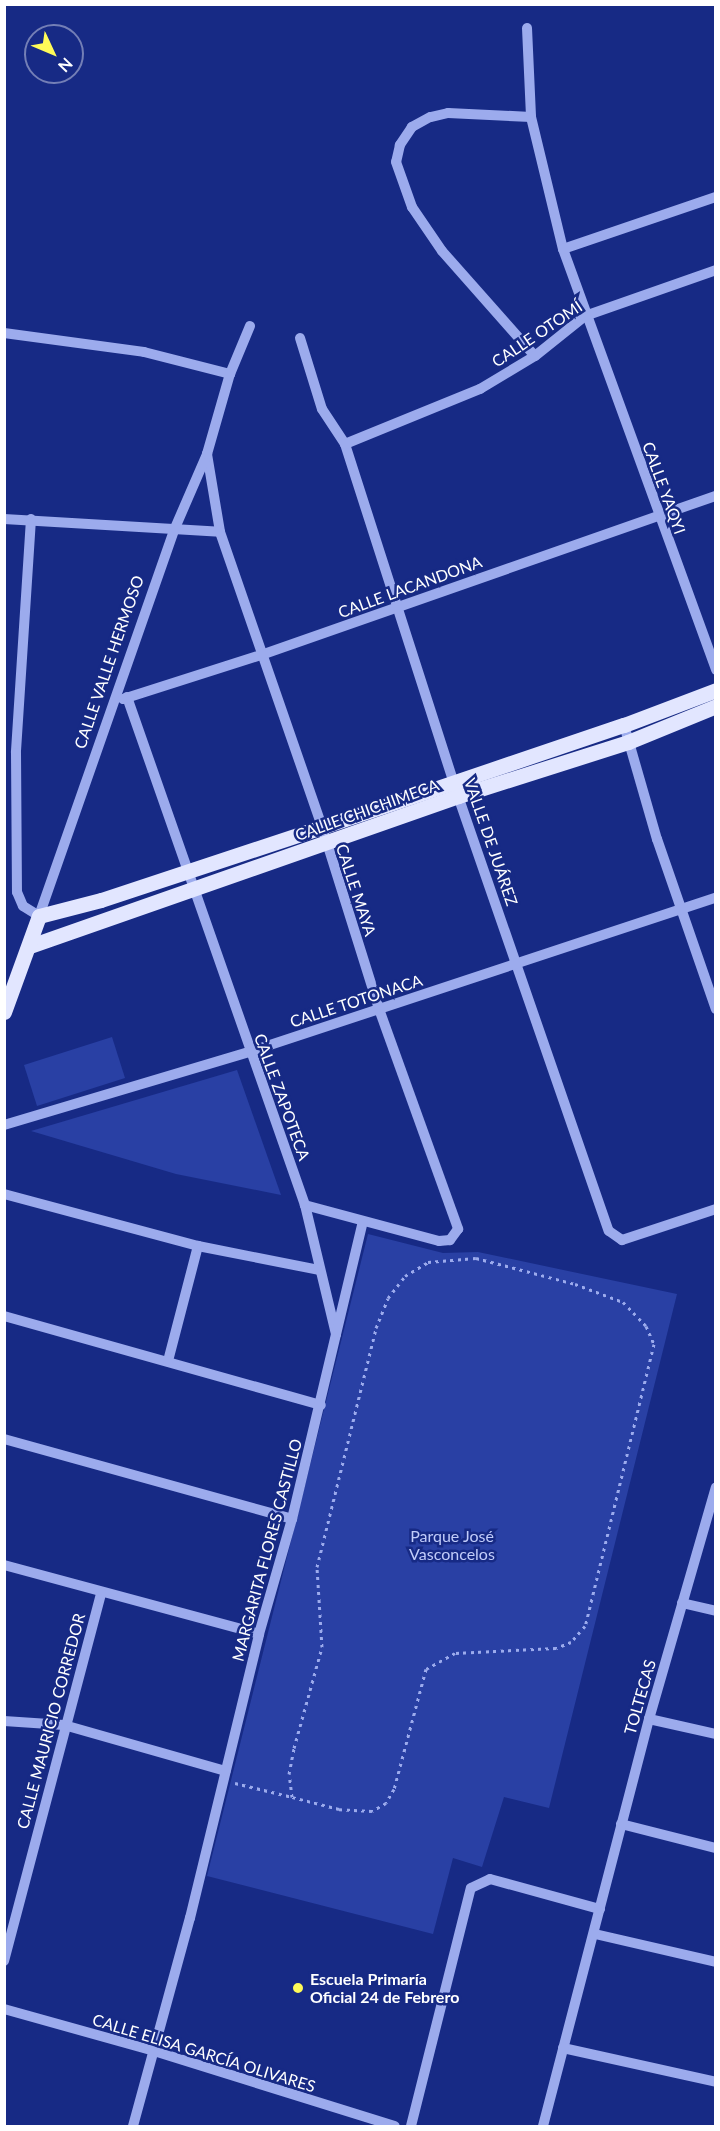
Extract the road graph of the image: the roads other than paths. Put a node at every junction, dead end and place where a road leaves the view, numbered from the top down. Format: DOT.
graph roads {
  1 [pos="527,28"];
  2 [pos="531,117"];
  3 [pos="716,197"];
  4 [pos="563,249"];
  5 [pos="716,270"];
  6 [pos="585,316"];
  7 [pos="250,326"];
  8 [pos="4,333"];
  9 [pos="300,338"];
  10 [pos="535,356"];
  11 [pos="230,374"];
  12 [pos="345,444"];
  13 [pos="207,454"];
  14 [pos="716,496"];
  15 [pos="658,514"];
  16 [pos="4,519"];
  17 [pos="31,519"];
  18 [pos="175,528"];
  19 [pos="220,532"];
  20 [pos="397,608"];
  21 [pos="264,654"];
  22 [pos="716,670"];
  23 [pos="716,690"];
  24 [pos="128,697"];
  25 [pos="113,703"];
  26 [pos="716,706"];
  27 [pos="624,725"];
  28 [pos="628,742"];
  29 [pos="10,753"];
  30 [pos="454,781"];
  31 [pos="458,796"];
  32 [pos="324,835"];
  33 [pos="190,869"];
  34 [pos="196,890"];
  35 [pos="716,898"];
  36 [pos="682,909"];
  37 [pos="39,916"];
  38 [pos="30,946"];
  39 [pos="518,963"];
  40 [pos="379,1009"];
  41 [pos="716,1009"];
  42 [pos="4,1012"];
  43 [pos="249,1052"];
  44 [pos="4,1125"];
  45 [pos="4,1194"];
  46 [pos="305,1205"];
  47 [pos="716,1209"];
  48 [pos="363,1221"];
  49 [pos="198,1245"];
  50 [pos="319,1270"];
  51 [pos="4,1316"];
  52 [pos="337,1337"];
  53 [pos="168,1360"];
  54 [pos="321,1405"];
  55 [pos="4,1439"];
  56 [pos="715,1492"];
  57 [pos="292,1520"];
  58 [pos="4,1565"];
  59 [pos="101,1593"];
  60 [pos="682,1603"];
  61 [pos="716,1611"];
  62 [pos="259,1634"];
  63 [pos="649,1719"];
  64 [pos="4,1721"];
  65 [pos="64,1725"];
  66 [pos="716,1734"];
  67 [pos="225,1776"];
  68 [pos="621,1824"];
  69 [pos="716,1848"];
  70 [pos="599,1913"];
  71 [pos="595,1934"];
  72 [pos="4,1960"];
  73 [pos="716,1962"];
  74 [pos="4,2009"];
  75 [pos="563,2048"];
  76 [pos="154,2051"];
  77 [pos="716,2082"];
  78 [pos="370,2124"];
  79 [pos="133,2127"];
  80 [pos="395,2127"];
  81 [pos="411,2127"];
  82 [pos="543,2127"];
  1 -- 2 [label="street, CALLE YAQYI"];
  2 -- 4 [label="street, CALLE YAQYI"];
  2 -- 10 [label="street"];
  3 -- 4 [label="street"];
  4 -- 6 [label="street, CALLE YAQYI"];
  5 -- 6 [label="street, CALLE OTOMÍ"];
  6 -- 10 [label="street, CALLE OTOMÍ"];
  6 -- 15 [label="street, CALLE YAQYI"];
  7 -- 11 [label="street, CALLE VALLE HERMOSO"];
  8 -- 11 [label="street"];
  9 -- 12 [label="street, VALLE DE JUÁREZ"];
  10 -- 12 [label="street, CALLE OTOMÍ"];
  11 -- 13 [label="street, CALLE VALLE HERMOSO"];
  12 -- 20 [label="street, VALLE DE JUÁREZ"];
  13 -- 18 [label="street, CALLE VALLE HERMOSO"];
  13 -- 19 [label="street, CALLE MAYA"];
  14 -- 15 [label="street, CALLE LACANDONA"];
  15 -- 20 [label="street, CALLE LACANDONA"];
  15 -- 22 [label="street, CALLE YAQYI"];
  16 -- 17 [label="street"];
  17 -- 18 [label="street"];
  17 -- 29 [label="street"];
  18 -- 19 [label="street"];
  18 -- 25 [label="street, CALLE VALLE HERMOSO"];
  19 -- 21 [label="street, CALLE MAYA"];
  20 -- 21 [label="street, CALLE LACANDONA"];
  20 -- 30 [label="street, VALLE DE JUÁREZ"];
  21 -- 24 [label="street, CALLE LACANDONA"];
  21 -- 32 [label="street, CALLE MAYA"];
  23 -- 27 [label="main road, CALLE CHICHIMECA"];
  24 -- 25 [label="street, CALLE LACANDONA"];
  24 -- 33 [label="street, CALLE ZAPOTECA"];
  25 -- 37 [label="street, CALLE VALLE HERMOSO"];
  26 -- 28 [label="main road, CALLE CHICHIMECA"];
  27 -- 28 [label="street"];
  27 -- 30 [label="main road, CALLE CHICHIMECA"];
  28 -- 31 [label="main road, CALLE CHICHIMECA"];
  28 -- 36 [label="street"];
  29 -- 37 [label="street"];
  30 -- 31 [label="street, VALLE DE JUÁREZ"];
  30 -- 32 [label="main road, CALLE CHICHIMECA"];
  31 -- 32 [label="main road, CALLE CHICHIMECA"];
  31 -- 39 [label="street, VALLE DE JUÁREZ"];
  32 -- 33 [label="main road, CALLE CHICHIMECA"];
  32 -- 34 [label="main road, CALLE CHICHIMECA"];
  32 -- 40 [label="street, CALLE MAYA"];
  33 -- 34 [label="street, CALLE ZAPOTECA"];
  33 -- 37 [label="main road, CALLE CHICHIMECA"];
  34 -- 38 [label="main road, CALLE CHICHIMECA"];
  34 -- 43 [label="street, CALLE ZAPOTECA"];
  35 -- 36 [label="street, CALLE TOTONACA"];
  36 -- 39 [label="street, CALLE TOTONACA"];
  36 -- 41 [label="street"];
  37 -- 38 [label="main road, CALLE VALLE HERMOSO"];
  38 -- 42 [label="main road, CALLE VALLE HERMOSO"];
  39 -- 40 [label="street, CALLE TOTONACA"];
  39 -- 47 [label="street, VALLE DE JUÁREZ"];
  40 -- 43 [label="street, CALLE TOTONACA"];
  40 -- 48 [label="street, CALLE MAYA"];
  43 -- 44 [label="street, CALLE TOTONACA"];
  43 -- 46 [label="street, CALLE ZAPOTECA"];
  45 -- 49 [label="street"];
  46 -- 48 [label="street"];
  46 -- 50 [label="street, CALLE ZAPOTECA"];
  48 -- 52 [label="street, MARGARITA FLORES CASTILLO"];
  49 -- 50 [label="street"];
  49 -- 53 [label="street"];
  50 -- 52 [label="street, CALLE ZAPOTECA"];
  51 -- 53 [label="street"];
  52 -- 54 [label="street, MARGARITA FLORES CASTILLO"];
  53 -- 54 [label="street"];
  54 -- 57 [label="street, MARGARITA FLORES CASTILLO"];
  55 -- 57 [label="street"];
  56 -- 60 [label="street, TOLTECAS"];
  57 -- 62 [label="street, MARGARITA FLORES CASTILLO"];
  58 -- 59 [label="street"];
  59 -- 62 [label="street"];
  59 -- 65 [label="street, CALLE MAURICIO CORREDOR"];
  60 -- 61 [label="street"];
  60 -- 63 [label="street, TOLTECAS"];
  62 -- 67 [label="street, MARGARITA FLORES CASTILLO"];
  63 -- 66 [label="street"];
  63 -- 68 [label="street, TOLTECAS"];
  64 -- 65 [label="street"];
  65 -- 67 [label="street"];
  65 -- 72 [label="street, CALLE MAURICIO CORREDOR"];
  67 -- 76 [label="street, MARGARITA FLORES CASTILLO"];
  68 -- 69 [label="street"];
  68 -- 70 [label="street, TOLTECAS"];
  70 -- 71 [label="street, TOLTECAS"];
  70 -- 81 [label="street"];
  71 -- 73 [label="street"];
  71 -- 75 [label="street, TOLTECAS"];
  74 -- 76 [label="street, CALLE ELISA GARCÍA OLIVARES"];
  75 -- 77 [label="street"];
  75 -- 82 [label="street, TOLTECAS"];
  76 -- 78 [label="street, CALLE ELISA GARCÍA OLIVARES"];
  76 -- 79 [label="street, MARGARITA FLORES CASTILLO"];
  78 -- 80 [label="street, CALLE ELISA GARCÍA OLIVARES"];
}
